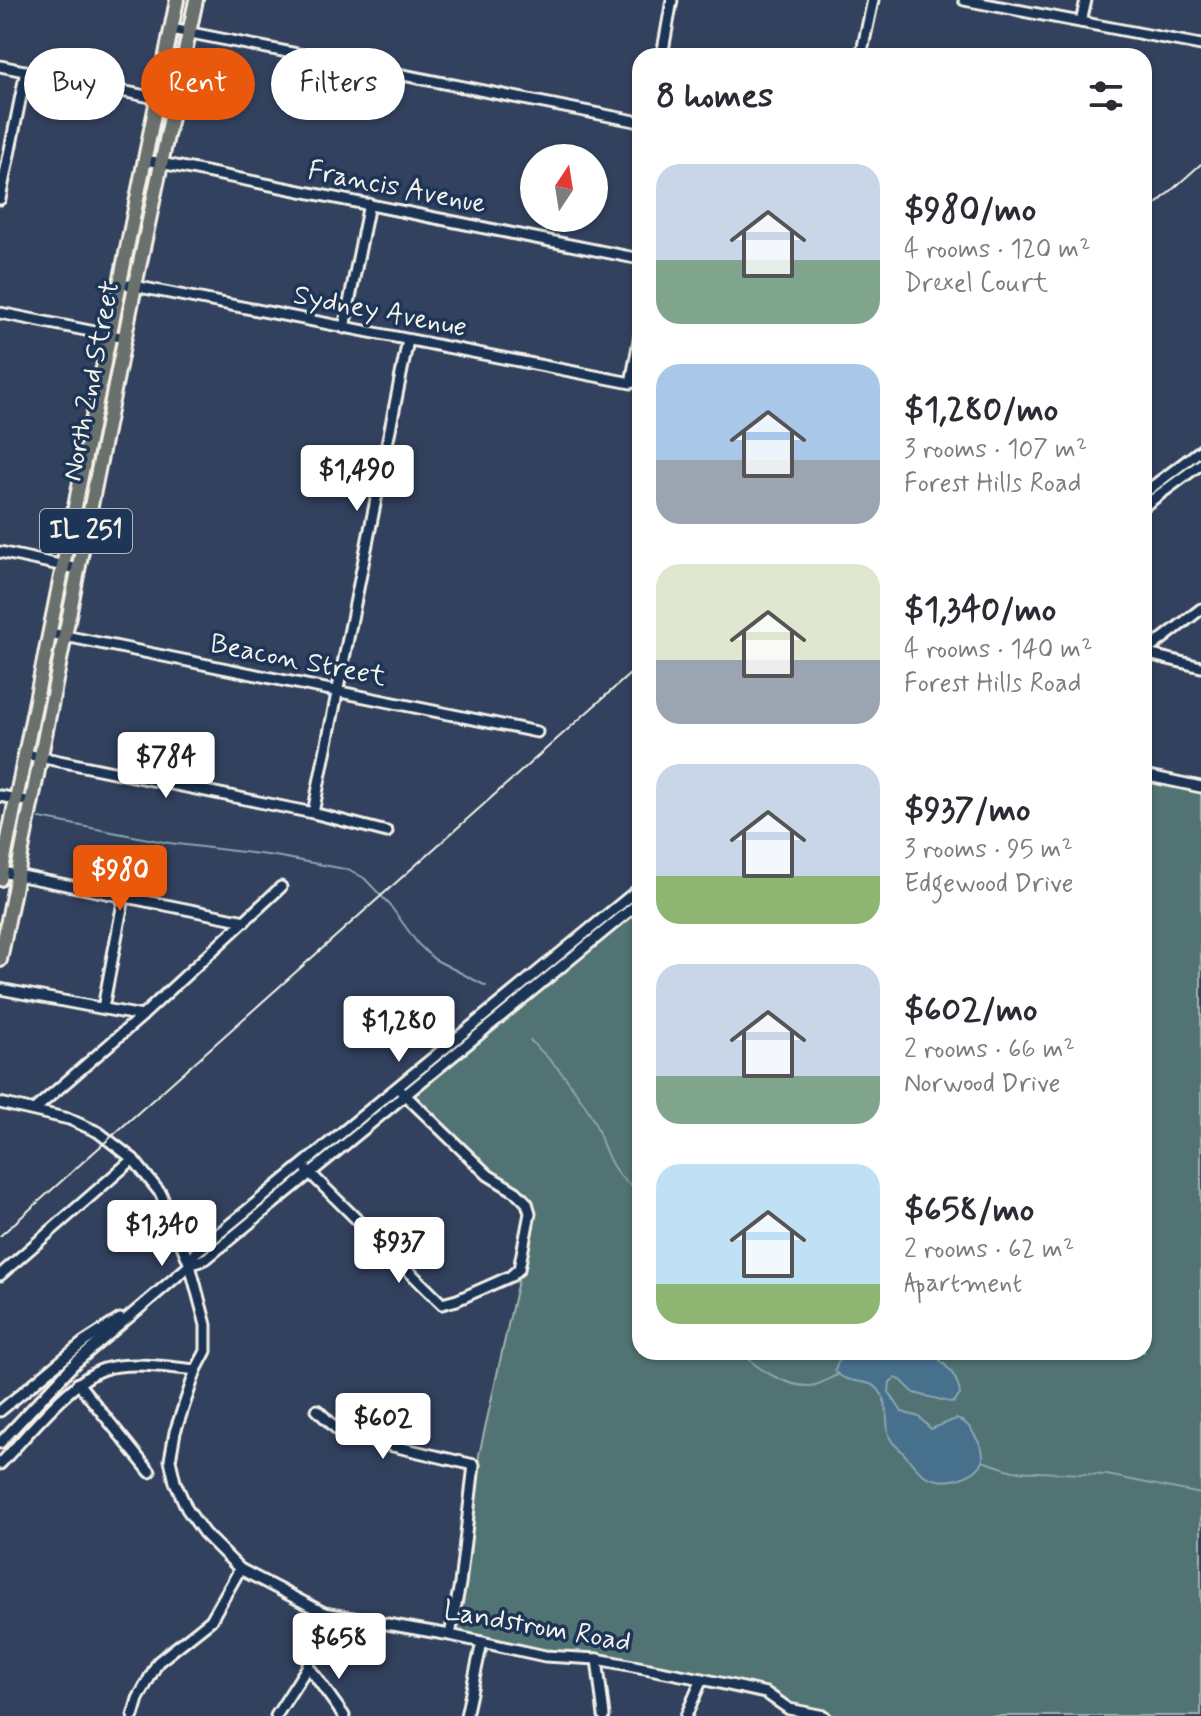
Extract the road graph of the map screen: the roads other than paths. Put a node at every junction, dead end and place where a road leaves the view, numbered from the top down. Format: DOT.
graph roads {
  1 [pos="177,0"];
  2 [pos="196,0"];
  3 [pos="672,0"];
  4 [pos="873,0"];
  5 [pos="964,0"];
  6 [pos="1086,0"];
  7 [pos="1081,22"];
  8 [pos="171,29"];
  9 [pos="190,33"];
  10 [pos="1201,45"];
  11 [pos="167,48"];
  12 [pos="187,48"];
  13 [pos="663,48"];
  14 [pos="863,48"];
  15 [pos="0,66"];
  16 [pos="24,71"];
  17 [pos="24,81"];
  18 [pos="153,120"];
  19 [pos="171,120"];
  20 [pos="632,120"];
  21 [pos="146,160"];
  22 [pos="162,163"];
  23 [pos="0,199"];
  24 [pos="369,204"];
  25 [pos="632,257"];
  26 [pos="120,284"];
  27 [pos="135,286"];
  28 [pos="0,313"];
  29 [pos="344,328"];
  30 [pos="111,335"];
  31 [pos="125,338"];
  32 [pos="408,340"];
  33 [pos="632,378"];
  34 [pos="1201,450"];
  35 [pos="1201,464"];
  36 [pos="1152,487"];
  37 [pos="1152,500"];
  38 [pos="0,552"];
  39 [pos="64,566"];
  40 [pos="78,569"];
  41 [pos="1201,609"];
  42 [pos="50,633"];
  43 [pos="65,636"];
  44 [pos="1152,647"];
  45 [pos="1152,655"];
  46 [pos="1201,667"];
  47 [pos="339,692"];
  48 [pos="537,732"];
  49 [pos="25,754"];
  50 [pos="42,757"];
  51 [pos="1152,777"];
  52 [pos="1201,787"];
  53 [pos="0,796"];
  54 [pos="16,799"];
  55 [pos="33,802"];
  56 [pos="313,813"];
  57 [pos="387,832"];
  58 [pos="18,875"];
  59 [pos="1,876"];
  60 [pos="281,887"];
  61 [pos="632,895"];
  62 [pos="124,897"];
  63 [pos="632,909"];
  64 [pos="245,921"];
  65 [pos="0,960"];
  66 [pos="0,989"];
  67 [pos="103,1008"];
  68 [pos="142,1016"];
  69 [pos="397,1087"];
  70 [pos="405,1094"];
  71 [pos="0,1103"];
  72 [pos="34,1110"];
  73 [pos="133,1159"];
  74 [pos="306,1168"];
  75 [pos="190,1265"];
  76 [pos="0,1275"];
  77 [pos="156,1295"];
  78 [pos="196,1370"];
  79 [pos="78,1383"];
  80 [pos="317,1410"];
  81 [pos="0,1411"];
  82 [pos="0,1443"];
  83 [pos="0,1464"];
  84 [pos="150,1472"];
  85 [pos="240,1569"];
  86 [pos="324,1613"];
  87 [pos="450,1635"];
  88 [pos="482,1642"];
  89 [pos="597,1659"];
  90 [pos="308,1666"];
  91 [pos="702,1679"];
  92 [pos="818,1715"];
  93 [pos="133,1716"];
  94 [pos="276,1716"];
  95 [pos="344,1716"];
  96 [pos="466,1716"];
  97 [pos="604,1716"];
  98 [pos="686,1716"];
  1 -- 8 [label="main road, North 2nd Street / IL 251"];
  2 -- 9 [label="main road, North 2nd Street / IL 251"];
  3 -- 13 [label="street"];
  4 -- 14 [label="street"];
  5 -- 7 [label="street"];
  6 -- 7 [label="street"];
  7 -- 10 [label="street"];
  8 -- 9 [label="street"];
  8 -- 11 [label="main road, North 2nd Street / IL 251"];
  9 -- 12 [label="main road, North 2nd Street / IL 251"];
  9 -- 20 [label="street"];
  15 -- 16 [label="street"];
  17 -- 23 [label="street"];
  18 -- 21 [label="main road, North 2nd Street / IL 251"];
  19 -- 22 [label="main road, North 2nd Street / IL 251"];
  21 -- 22 [label="street, Francis Avenue"];
  21 -- 26 [label="main road, North 2nd Street / IL 251"];
  22 -- 24 [label="street, Francis Avenue"];
  22 -- 27 [label="main road, North 2nd Street / IL 251"];
  24 -- 25 [label="street, Francis Avenue"];
  24 -- 29 [label="street"];
  26 -- 27 [label="street, Sydney Avenue"];
  26 -- 30 [label="main road, North 2nd Street / IL 251"];
  27 -- 29 [label="street, Sydney Avenue"];
  27 -- 31 [label="main road, North 2nd Street / IL 251"];
  28 -- 30 [label="street"];
  29 -- 32 [label="street, Sydney Avenue"];
  30 -- 31 [label="street"];
  30 -- 39 [label="main road, North 2nd Street / IL 251"];
  31 -- 40 [label="main road, North 2nd Street / IL 251"];
  32 -- 33 [label="street, Sydney Avenue"];
  32 -- 47 [label="street"];
  34 -- 36 [label="street"];
  35 -- 37 [label="street"];
  38 -- 39 [label="street"];
  39 -- 40 [label="street"];
  39 -- 42 [label="main road, North 2nd Street / IL 251"];
  40 -- 43 [label="main road, North 2nd Street / IL 251"];
  41 -- 44 [label="street"];
  42 -- 43 [label="street, Beacon Street"];
  42 -- 49 [label="main road, North 2nd Street / IL 251"];
  43 -- 47 [label="street, Beacon Street"];
  43 -- 50 [label="main road, North 2nd Street / IL 251"];
  45 -- 46 [label="street"];
  47 -- 48 [label="street, Beacon Street"];
  47 -- 56 [label="street"];
  49 -- 50 [label="street"];
  49 -- 54 [label="main road, North 2nd Street / IL 251"];
  50 -- 55 [label="main road, North 2nd Street / IL 251"];
  50 -- 56 [label="street"];
  51 -- 52 [label="street"];
  53 -- 54 [label="street"];
  54 -- 55 [label="street"];
  54 -- 59 [label="main road, North 2nd Street / IL 251"];
  55 -- 58 [label="main road, North 2nd Street / IL 251"];
  56 -- 57 [label="street"];
  58 -- 59 [label="street"];
  58 -- 62 [label="street"];
  58 -- 65 [label="main road, North 2nd Street / IL 251"];
  60 -- 64 [label="street"];
  61 -- 69 [label="street"];
  62 -- 64 [label="street"];
  62 -- 67 [label="street"];
  63 -- 70 [label="street"];
  64 -- 68 [label="street"];
  66 -- 67 [label="street"];
  67 -- 68 [label="street"];
  68 -- 72 [label="street"];
  69 -- 70 [label="street"];
  69 -- 74 [label="street"];
  70 -- 74 [label="street"];
  70 -- 74 [label="street"];
  71 -- 72 [label="street, Landstrom Road"];
  72 -- 73 [label="street, Landstrom Road"];
  73 -- 75 [label="street, Landstrom Road"];
  73 -- 76 [label="street"];
  74 -- 75 [label="street"];
  75 -- 77 [label="street"];
  75 -- 78 [label="street, Landstrom Road"];
  77 -- 81 [label="street"];
  77 -- 82 [label="street"];
  78 -- 79 [label="street"];
  78 -- 85 [label="street, Landstrom Road"];
  79 -- 83 [label="street"];
  79 -- 84 [label="street"];
  80 -- 87 [label="street"];
  85 -- 86 [label="street, Landstrom Road"];
  85 -- 93 [label="street"];
  86 -- 87 [label="street, Landstrom Road"];
  86 -- 90 [label="street"];
  87 -- 88 [label="street, Landstrom Road"];
  88 -- 89 [label="street, Landstrom Road"];
  88 -- 96 [label="street"];
  89 -- 91 [label="street, Landstrom Road"];
  89 -- 97 [label="street"];
  90 -- 94 [label="street"];
  90 -- 95 [label="street"];
  91 -- 92 [label="street, Landstrom Road"];
  91 -- 98 [label="street"];
}
